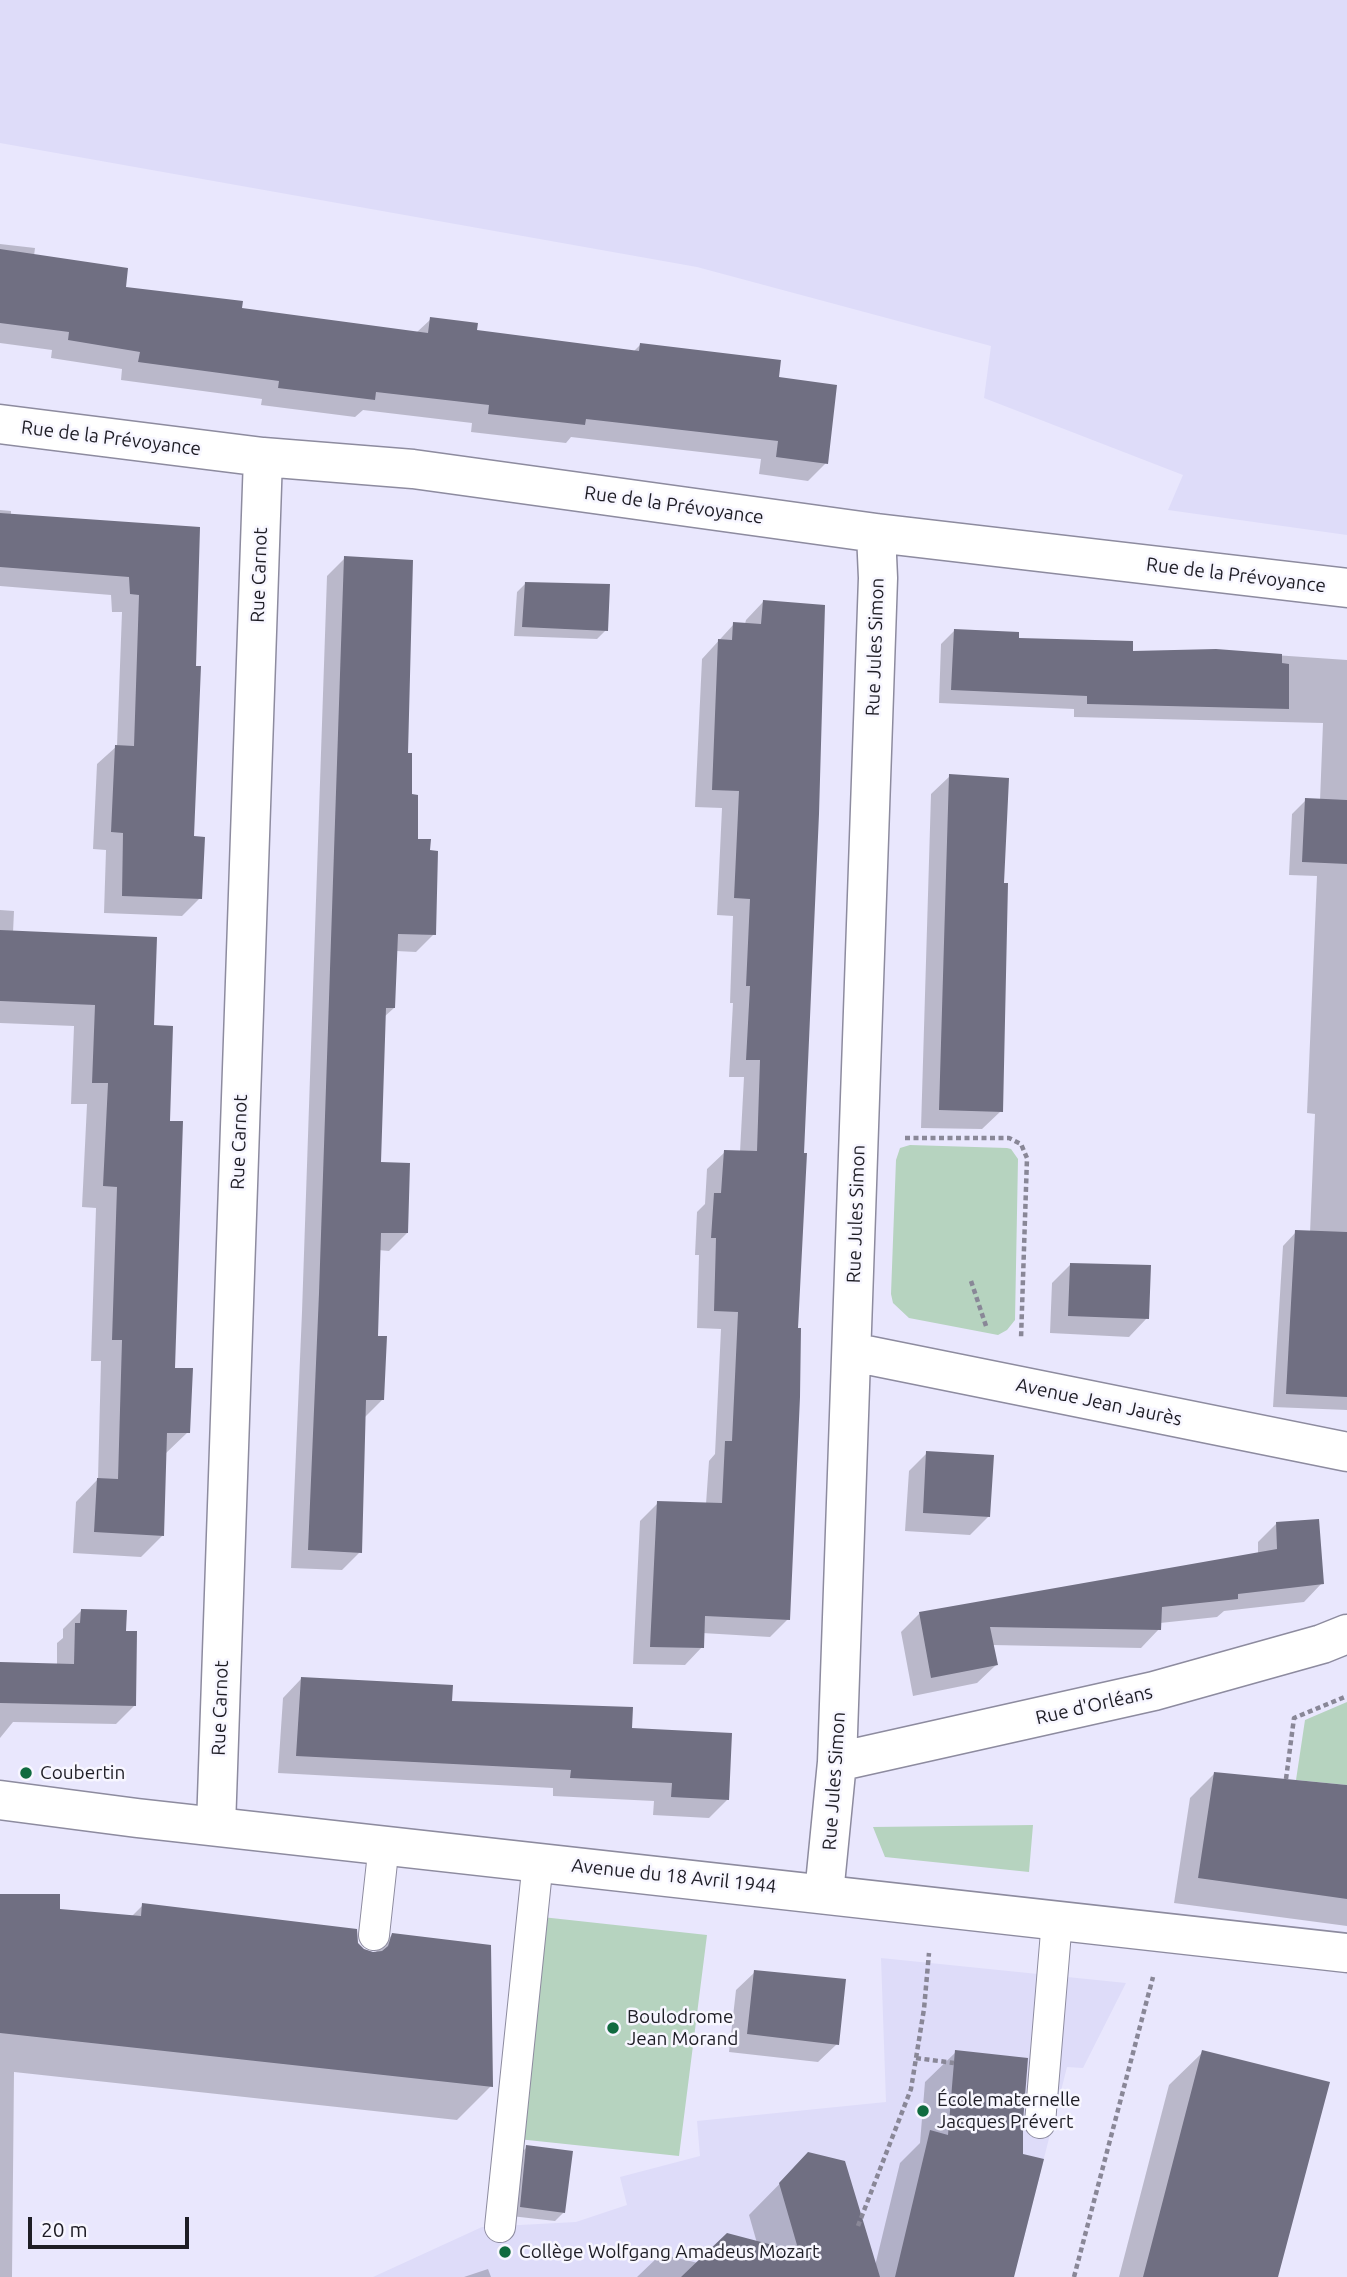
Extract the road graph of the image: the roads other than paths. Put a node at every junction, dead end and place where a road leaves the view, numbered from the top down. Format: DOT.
graph roads {
  1 [pos="0,424"];
  2 [pos="263,457"];
  3 [pos="876,533"];
  4 [pos="1347,588"];
  5 [pos="852,1352"];
  6 [pos="1347,1452"];
  7 [pos="1347,1634"];
  8 [pos="837,1762"];
  9 [pos="0,1800"];
  10 [pos="216,1826"];
  11 [pos="384,1844"];
  12 [pos="538,1861"];
  13 [pos="824,1895"];
  14 [pos="1057,1920"];
  15 [pos="374,1935"];
  16 [pos="1347,1954"];
  17 [pos="1040,2123"];
  18 [pos="500,2227"];
  1 -- 2 [label="street, Rue de la Prévoyance"];
  2 -- 3 [label="street, Rue de la Prévoyance"];
  2 -- 10 [label="street, Rue Carnot"];
  3 -- 4 [label="street, Rue de la Prévoyance"];
  3 -- 5 [label="street, Rue Jules Simon"];
  5 -- 6 [label="street, Avenue Jean Jaurès"];
  5 -- 8 [label="street, Rue Jules Simon"];
  7 -- 8 [label="street, Rue d'Orléans"];
  8 -- 13 [label="street, Rue Jules Simon"];
  9 -- 10 [label="street, Avenue du 18 Avril 1944"];
  10 -- 11 [label="street, Avenue du 18 Avril 1944"];
  11 -- 12 [label="street, Avenue du 18 Avril 1944"];
  11 -- 15 [label="lane"];
  12 -- 13 [label="street, Avenue du 18 Avril 1944"];
  12 -- 18 [label="lane"];
  13 -- 14 [label="street, Avenue du 18 Avril 1944"];
  14 -- 16 [label="street, Avenue du 18 Avril 1944"];
  14 -- 17 [label="lane"];
}
